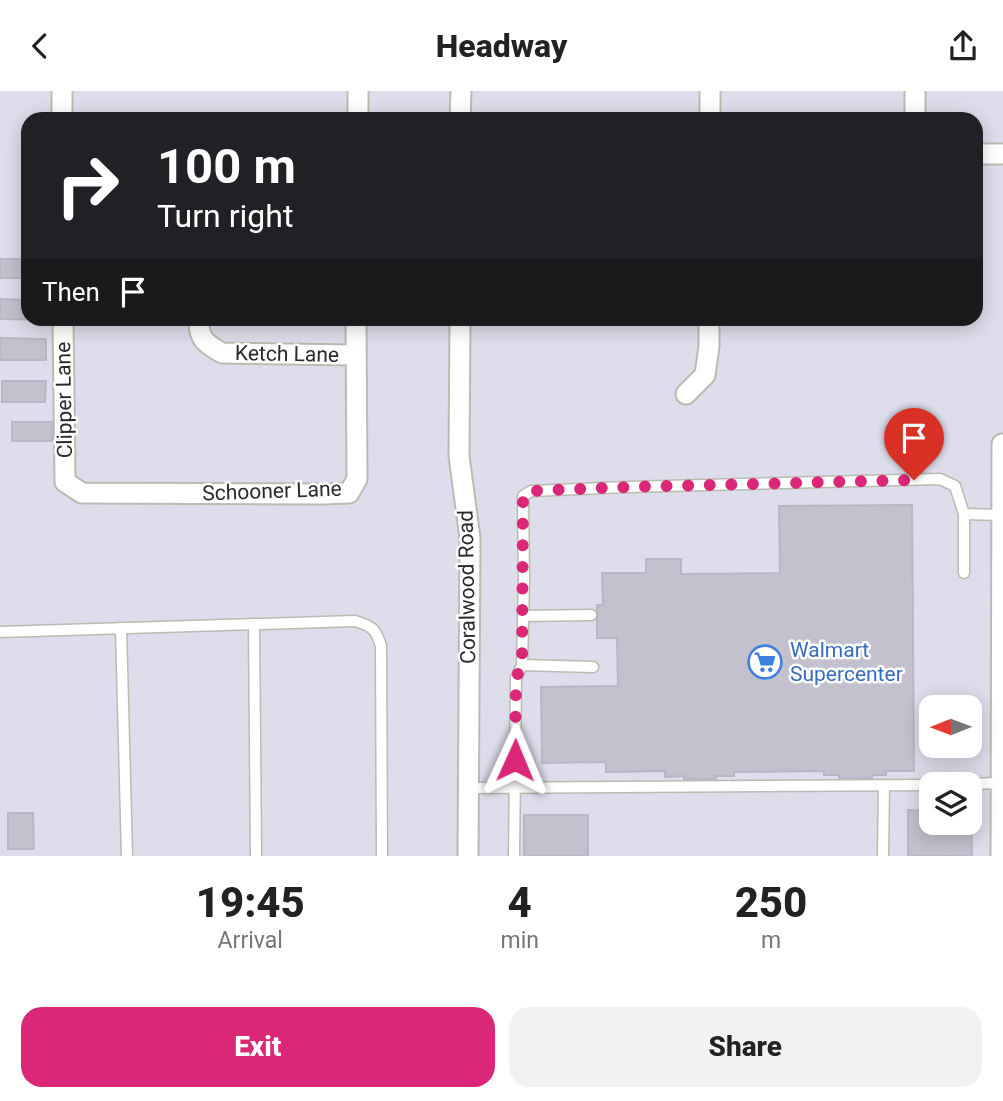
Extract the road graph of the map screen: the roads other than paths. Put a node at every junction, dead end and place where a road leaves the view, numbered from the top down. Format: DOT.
graph roads {
  1 [pos="62,91"];
  2 [pos="358,91"];
  3 [pos="461,91"];
  4 [pos="710,91"];
  5 [pos="915,91"];
  6 [pos="62,112"];
  7 [pos="358,112"];
  8 [pos="460,112"];
  9 [pos="710,112"];
  10 [pos="915,112"];
  11 [pos="1003,153"];
  12 [pos="983,154"];
  13 [pos="63,326"];
  14 [pos="199,326"];
  15 [pos="356,326"];
  16 [pos="460,326"];
  17 [pos="709,326"];
  18 [pos="355,355"];
  19 [pos="686,394"];
  20 [pos="1002,444"];
  21 [pos="65,482"];
  22 [pos="964,514"];
  23 [pos="1002,515"];
  24 [pos="964,573"];
  25 [pos="591,615"];
  26 [pos="523,616"];
  27 [pos="254,624"];
  28 [pos="121,628"];
  29 [pos="0,632"];
  30 [pos="522,665"];
  31 [pos="593,667"];
  32 [pos="1001,783"];
  33 [pos="982,784"];
  34 [pos="919,785"];
  35 [pos="884,786"];
  36 [pos="469,787"];
  37 [pos="515,787"];
  38 [pos="127,856"];
  39 [pos="257,856"];
  40 [pos="382,856"];
  41 [pos="468,856"];
  42 [pos="514,856"];
  43 [pos="883,856"];
  44 [pos="1001,856"];
  1 -- 6 [label="street"];
  2 -- 7 [label="street"];
  3 -- 8 [label="street"];
  4 -- 9 [label="street"];
  5 -- 10 [label="street"];
  11 -- 12 [label="street"];
  13 -- 21 [label="street, Clipper Lane"];
  14 -- 18 [label="street, Ketch Lane"];
  15 -- 18 [label="street, Schooner Lane"];
  16 -- 36 [label="street, Coralwood Road"];
  17 -- 19 [label="street"];
  18 -- 21 [label="street, Schooner Lane"];
  20 -- 23 [label="street"];
  22 -- 23 [label="lane"];
  22 -- 24 [label="lane"];
  22 -- 26 [label="lane"];
  23 -- 32 [label="street"];
  25 -- 26 [label="lane"];
  26 -- 30 [label="lane"];
  27 -- 28 [label="lane"];
  27 -- 39 [label="lane"];
  27 -- 40 [label="lane"];
  28 -- 29 [label="lane"];
  28 -- 38 [label="lane"];
  30 -- 31 [label="lane"];
  30 -- 37 [label="lane"];
  32 -- 33 [label="lane"];
  32 -- 44 [label="street"];
  34 -- 35 [label="lane"];
  35 -- 37 [label="lane"];
  35 -- 43 [label="lane"];
  36 -- 37 [label="lane"];
  36 -- 41 [label="street, Coralwood Road"];
  37 -- 42 [label="lane"];
}
